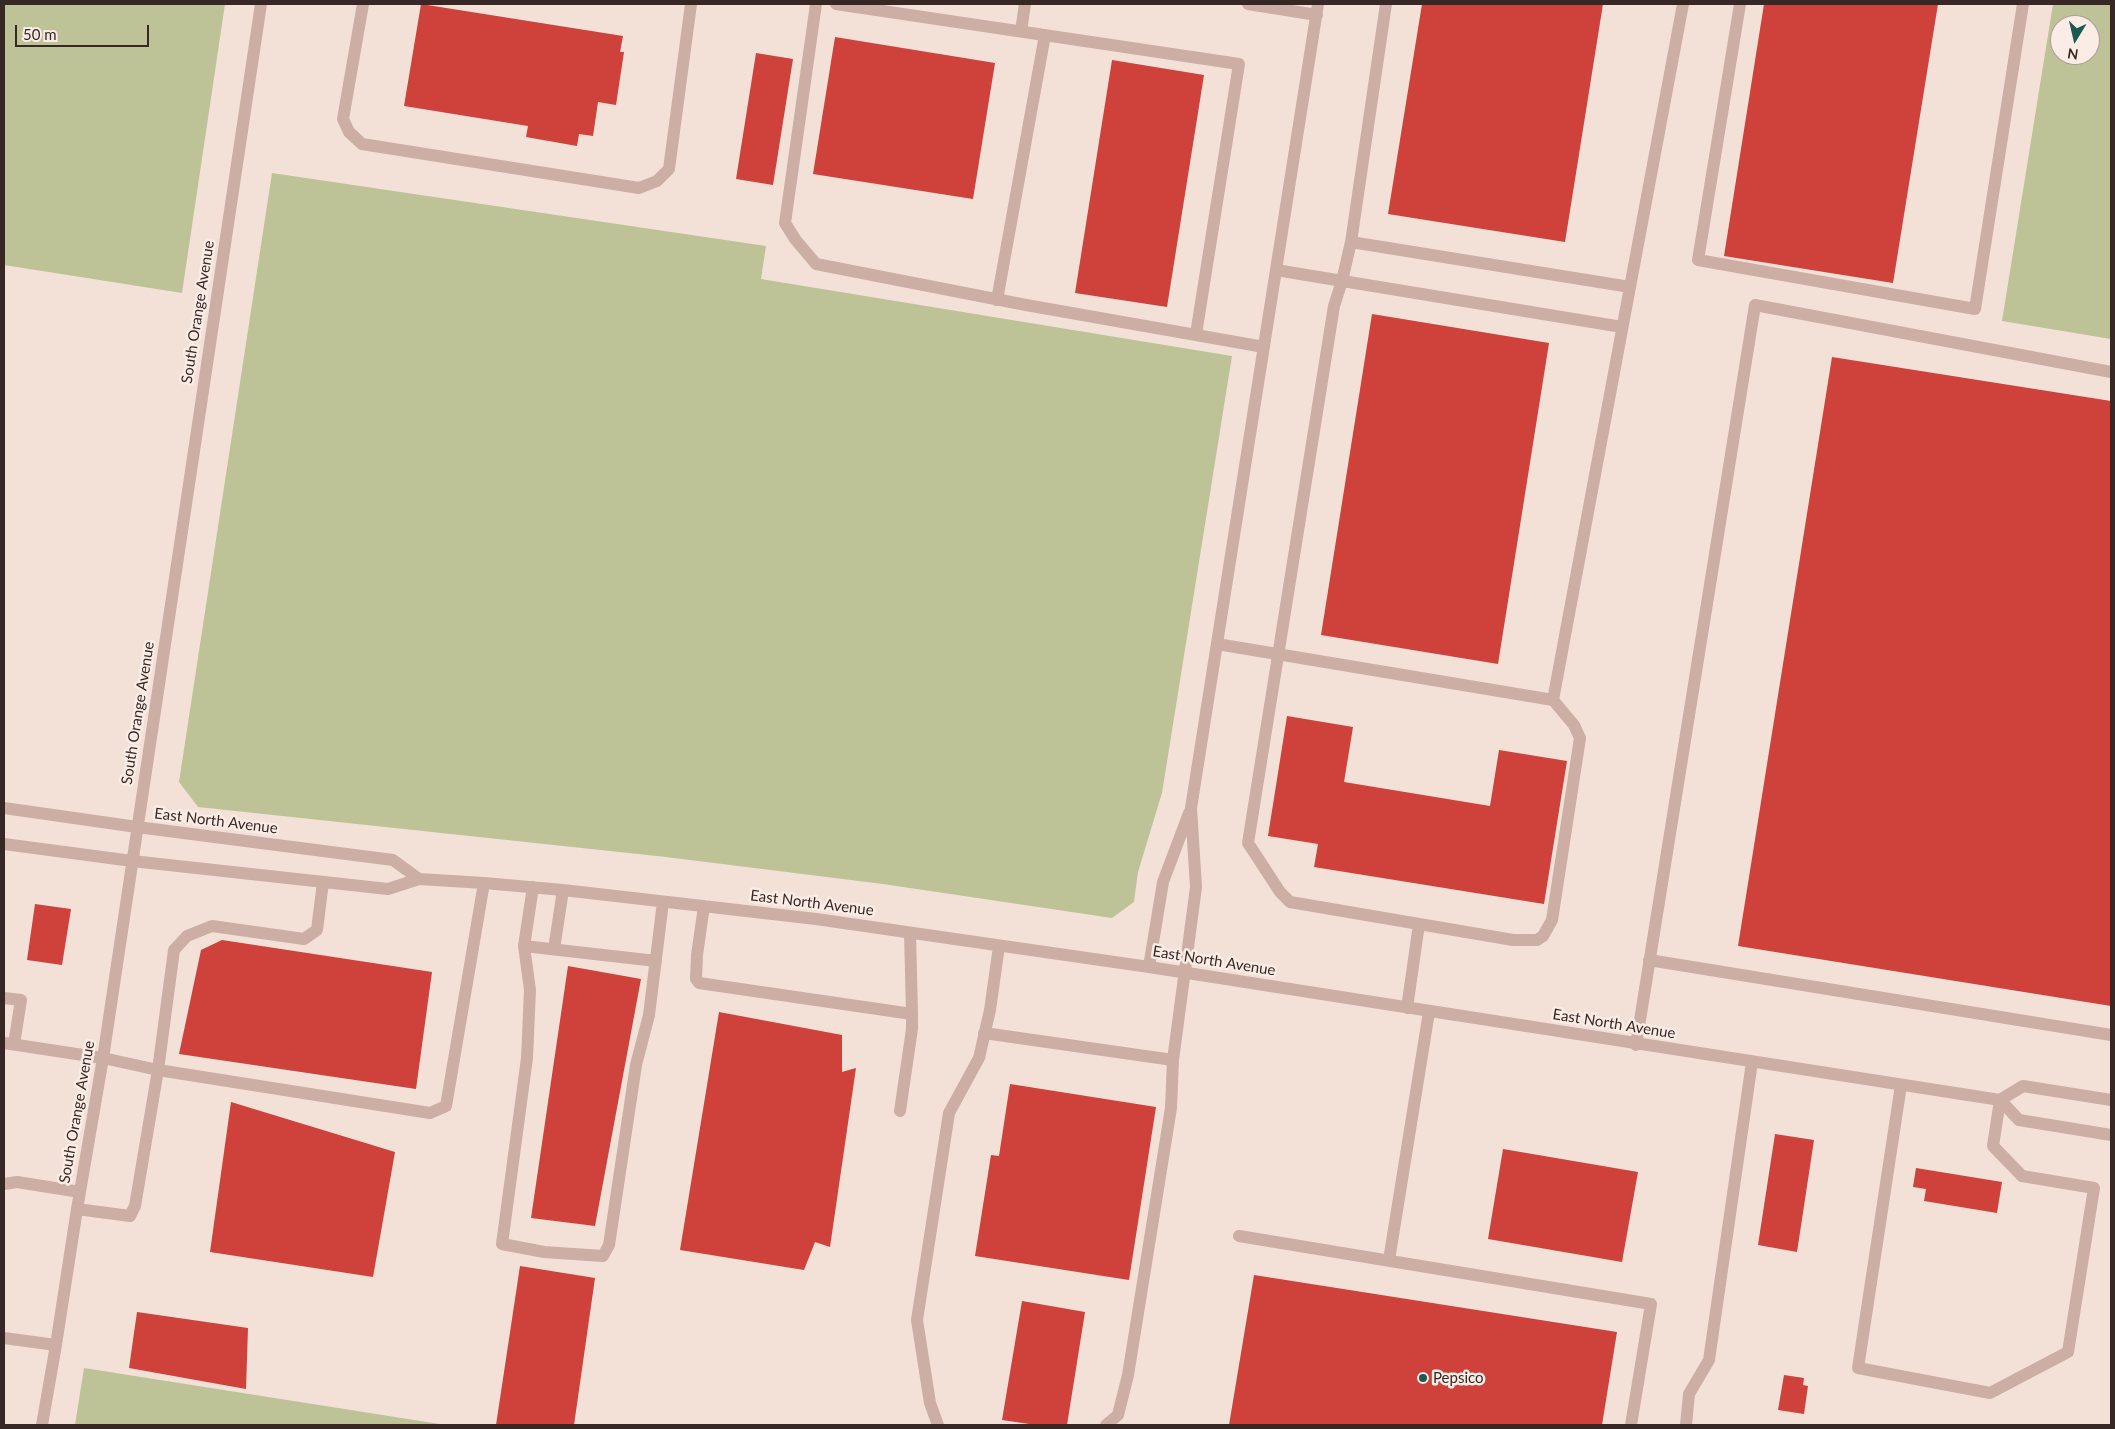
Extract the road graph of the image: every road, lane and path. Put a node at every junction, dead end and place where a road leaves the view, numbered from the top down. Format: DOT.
graph roads {
  1 [pos="261,4"];
  2 [pos="363,4"];
  3 [pos="691,4"];
  4 [pos="816,4"];
  5 [pos="836,4"];
  6 [pos="1026,4"];
  7 [pos="1248,4"];
  8 [pos="1386,4"];
  9 [pos="1683,4"];
  10 [pos="1740,4"];
  11 [pos="2023,4"];
  12 [pos="1318,9"];
  13 [pos="1020,31"];
  14 [pos="1045,35"];
  15 [pos="1351,242"];
  16 [pos="1276,270"];
  17 [pos="1342,281"];
  18 [pos="1630,287"];
  19 [pos="997,300"];
  20 [pos="1622,327"];
  21 [pos="1196,334"];
  22 [pos="1264,346"];
  23 [pos="2111,372"];
  24 [pos="1217,644"];
  25 [pos="1278,654"];
  26 [pos="1553,700"];
  27 [pos="4,808"];
  28 [pos="1191,808"];
  29 [pos="137,828"];
  30 [pos="4,844"];
  31 [pos="132,861"];
  32 [pos="419,879"];
  33 [pos="323,882"];
  34 [pos="484,883"];
  35 [pos="533,887"];
  36 [pos="563,890"];
  37 [pos="663,902"];
  38 [pos="704,906"];
  39 [pos="1420,924"];
  40 [pos="910,933"];
  41 [pos="524,946"];
  42 [pos="1000,946"];
  43 [pos="554,949"];
  44 [pos="1649,960"];
  45 [pos="656,961"];
  46 [pos="1149,967"];
  47 [pos="1185,972"];
  48 [pos="4,998"];
  49 [pos="1407,1008"];
  50 [pos="1429,1012"];
  51 [pos="912,1014"];
  52 [pos="984,1033"];
  53 [pos="2111,1035"];
  54 [pos="9,1043"];
  55 [pos="1636,1045"];
  56 [pos="103,1058"];
  57 [pos="1173,1060"];
  58 [pos="1752,1062"];
  59 [pos="158,1070"];
  60 [pos="1901,1085"];
  61 [pos="2000,1100"];
  62 [pos="2111,1100"];
  63 [pos="900,1111"];
  64 [pos="2111,1135"];
  65 [pos="4,1184"];
  66 [pos="80,1192"];
  67 [pos="77,1209"];
  68 [pos="1239,1236"];
  69 [pos="1389,1260"];
  70 [pos="4,1338"];
  71 [pos="56,1346"];
  72 [pos="42,1425"];
  73 [pos="938,1425"];
  74 [pos="1106,1425"];
  75 [pos="1631,1425"];
  76 [pos="1686,1425"];
  1 -- 29 [label="street, South Orange Avenue"];
  2 -- 3 [label="street"];
  4 -- 19 [label="street"];
  5 -- 13 [label="street"];
  6 -- 13 [label="street"];
  7 -- 12 [label="street"];
  8 -- 15 [label="street"];
  9 -- 18 [label="street"];
  10 -- 11 [label="street"];
  12 -- 16 [label="street"];
  13 -- 14 [label="street"];
  14 -- 19 [label="street"];
  14 -- 21 [label="street"];
  15 -- 17 [label="street"];
  15 -- 18 [label="street"];
  16 -- 17 [label="street"];
  16 -- 22 [label="street"];
  17 -- 20 [label="street"];
  17 -- 25 [label="street"];
  18 -- 20 [label="street"];
  19 -- 21 [label="street"];
  20 -- 26 [label="street"];
  21 -- 22 [label="street"];
  22 -- 24 [label="street"];
  23 -- 44 [label="street"];
  24 -- 25 [label="street"];
  24 -- 28 [label="street"];
  25 -- 26 [label="street"];
  25 -- 39 [label="street"];
  26 -- 39 [label="street"];
  27 -- 29 [label="street, East North Avenue"];
  28 -- 46 [label="street"];
  28 -- 47 [label="street"];
  29 -- 31 [label="street, South Orange Avenue"];
  29 -- 32 [label="street, East North Avenue"];
  30 -- 31 [label="street, East North Avenue"];
  31 -- 33 [label="street, East North Avenue"];
  31 -- 56 [label="street, South Orange Avenue"];
  32 -- 33 [label="street, East North Avenue"];
  32 -- 34 [label="street, East North Avenue"];
  33 -- 59 [label="street"];
  34 -- 35 [label="street, East North Avenue"];
  34 -- 59 [label="street"];
  35 -- 36 [label="street, East North Avenue"];
  35 -- 41 [label="street"];
  36 -- 37 [label="street, East North Avenue"];
  36 -- 43 [label="street"];
  37 -- 38 [label="street, East North Avenue"];
  37 -- 45 [label="street"];
  38 -- 40 [label="street, East North Avenue"];
  38 -- 51 [label="street"];
  39 -- 49 [label="street"];
  40 -- 42 [label="street, East North Avenue"];
  40 -- 51 [label="street"];
  41 -- 43 [label="street"];
  41 -- 45 [label="street"];
  42 -- 46 [label="street, East North Avenue"];
  42 -- 52 [label="street"];
  43 -- 45 [label="street"];
  44 -- 53 [label="street"];
  44 -- 55 [label="street"];
  46 -- 47 [label="street, East North Avenue"];
  47 -- 49 [label="street, East North Avenue"];
  47 -- 57 [label="street"];
  48 -- 54 [label="street"];
  49 -- 50 [label="street, East North Avenue"];
  50 -- 55 [label="street, East North Avenue"];
  50 -- 69 [label="street"];
  51 -- 63 [label="street"];
  52 -- 57 [label="street"];
  52 -- 73 [label="street"];
  54 -- 56 [label="street"];
  55 -- 58 [label="street, East North Avenue"];
  56 -- 59 [label="street"];
  56 -- 66 [label="street, South Orange Avenue"];
  57 -- 74 [label="street"];
  58 -- 60 [label="street, East North Avenue"];
  58 -- 76 [label="street"];
  59 -- 67 [label="street"];
  60 -- 61 [label="street, East North Avenue"];
  60 -- 61 [label="street"];
  61 -- 62 [label="street"];
  61 -- 64 [label="street"];
  65 -- 66 [label="street"];
  66 -- 67 [label="street, South Orange Avenue"];
  67 -- 71 [label="street, South Orange Avenue"];
  68 -- 69 [label="street"];
  69 -- 75 [label="street"];
  70 -- 71 [label="street"];
  71 -- 72 [label="street, South Orange Avenue"];
}
